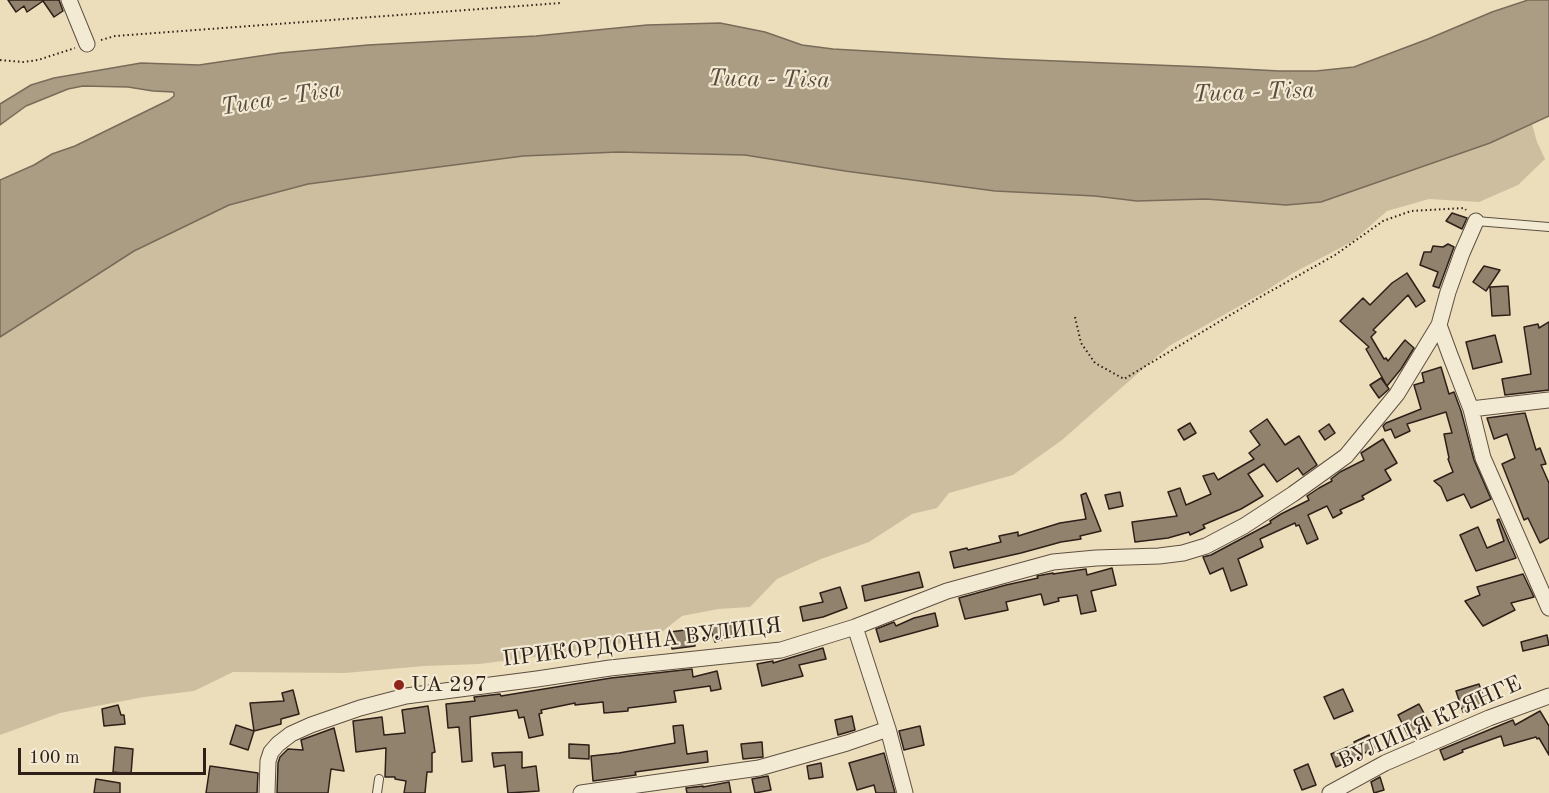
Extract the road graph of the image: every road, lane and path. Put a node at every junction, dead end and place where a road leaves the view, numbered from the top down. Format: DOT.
graph roads {
  1 [pos="69,0"];
  2 [pos="561,3"];
  3 [pos="87,44"];
  4 [pos="0,60"];
  5 [pos="1476,221"];
  6 [pos="1549,227"];
  7 [pos="1075,317"];
  8 [pos="1439,325"];
  9 [pos="1549,400"];
  10 [pos="1471,409"];
  11 [pos="1549,608"];
  12 [pos="855,627"];
  13 [pos="1549,696"];
  14 [pos="888,729"];
  15 [pos="379,779"];
  16 [pos="267,793"];
  17 [pos="377,793"];
  18 [pos="581,793"];
  19 [pos="905,793"];
  20 [pos="1330,793"];
  1 -- 3 [label="street"];
  2 -- 3 [label="path"];
  3 -- 4 [label="path"];
  5 -- 6 [label="lane"];
  5 -- 7 [label="path"];
  5 -- 8 [label="street, ПРИКОРДОННА ВУЛИЦЯ"];
  8 -- 10 [label="street"];
  8 -- 12 [label="street, ПРИКОРДОННА ВУЛИЦЯ"];
  9 -- 10 [label="street"];
  10 -- 11 [label="street"];
  12 -- 14 [label="street"];
  12 -- 16 [label="street, ПРИКОРДОННА ВУЛИЦЯ"];
  13 -- 20 [label="street, ВУЛИЦЯ КРЯНГЕ"];
  14 -- 18 [label="street"];
  14 -- 19 [label="street"];
  15 -- 17 [label="lane"];
}
